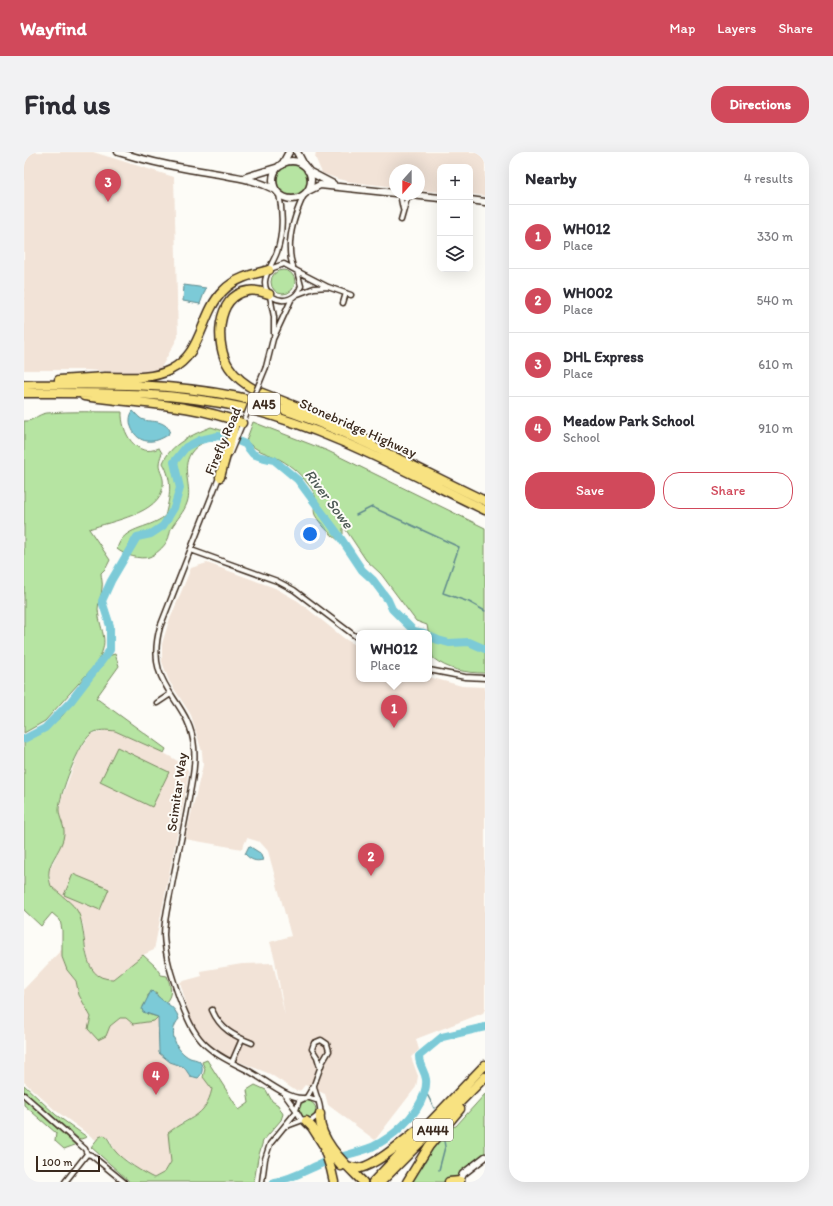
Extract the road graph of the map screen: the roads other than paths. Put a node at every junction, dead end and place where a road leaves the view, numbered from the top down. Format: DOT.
graph roads {
  1 [pos="118,152"];
  2 [pos="289,152"];
  3 [pos="297,152"];
  4 [pos="280,166"];
  5 [pos="306,169"];
  6 [pos="244,177"];
  7 [pos="337,186"];
  8 [pos="278,192"];
  9 [pos="389,192"];
  10 [pos="306,193"];
  11 [pos="425,196"];
  12 [pos="437,198"];
  13 [pos="403,200"];
  14 [pos="403,200"];
  15 [pos="473,200"];
  16 [pos="485,202"];
  17 [pos="403,210"];
  18 [pos="401,220"];
  19 [pos="270,269"];
  20 [pos="295,269"];
  21 [pos="328,287"];
  22 [pos="346,293"];
  23 [pos="296,294"];
  24 [pos="352,294"];
  25 [pos="269,295"];
  26 [pos="292,298"];
  27 [pos="343,303"];
  28 [pos="273,339"];
  29 [pos="24,388"];
  30 [pos="57,393"];
  31 [pos="239,424"];
  32 [pos="402,461"];
  33 [pos="220,477"];
  34 [pos="485,501"];
  35 [pos="485,510"];
  36 [pos="191,550"];
  37 [pos="356,637"];
  38 [pos="432,671"];
  39 [pos="485,678"];
  40 [pos="170,694"];
  41 [pos="157,703"];
  42 [pos="212,1010"];
  43 [pos="242,1039"];
  44 [pos="252,1043"];
  45 [pos="325,1056"];
  46 [pos="317,1057"];
  47 [pos="232,1062"];
  48 [pos="485,1065"];
  49 [pos="320,1067"];
  50 [pos="485,1078"];
  51 [pos="314,1085"];
  52 [pos="283,1093"];
  53 [pos="24,1095"];
  54 [pos="305,1097"];
  55 [pos="316,1100"];
  56 [pos="296,1111"];
  57 [pos="438,1113"];
  58 [pos="320,1114"];
  59 [pos="305,1121"];
  60 [pos="284,1128"];
  61 [pos="330,1152"];
  62 [pos="87,1154"];
  63 [pos="485,1157"];
  64 [pos="343,1164"];
  65 [pos="262,1180"];
  66 [pos="65,1182"];
  67 [pos="124,1182"];
  68 [pos="334,1182"];
  69 [pos="356,1182"];
  70 [pos="363,1182"];
  71 [pos="373,1182"];
  72 [pos="381,1182"];
  73 [pos="407,1182"];
  74 [pos="448,1182"];
  75 [pos="460,1182"];
  1 -- 6 [label="street"];
  2 -- 4 [label="street"];
  3 -- 5 [label="street"];
  4 -- 5 [label="street"];
  4 -- 6 [label="street"];
  4 -- 8 [label="street"];
  5 -- 7 [label="street"];
  5 -- 10 [label="street"];
  6 -- 8 [label="street"];
  7 -- 9 [label="street"];
  7 -- 10 [label="street"];
  8 -- 10 [label="street"];
  8 -- 19 [label="street"];
  10 -- 20 [label="street"];
  11 -- 12 [label="street"];
  13 -- 17 [label="street"];
  14 -- 17 [label="street"];
  15 -- 16 [label="street"];
  17 -- 18 [label="street"];
  19 -- 20 [label="street"];
  19 -- 25 [label="street"];
  19 -- 29 [label="highway"];
  20 -- 21 [label="street"];
  20 -- 23 [label="street"];
  21 -- 22 [label="street"];
  21 -- 23 [label="street"];
  22 -- 24 [label="street"];
  22 -- 27 [label="street"];
  23 -- 26 [label="street"];
  25 -- 26 [label="street"];
  25 -- 28 [label="street, Firefly Road"];
  25 -- 32 [label="highway"];
  26 -- 28 [label="street, Firefly Road"];
  28 -- 31 [label="street, Firefly Road, bridge"];
  29 -- 30 [label="highway, Stonebridge Highway / A45"];
  29 -- 32 [label="highway, Stonebridge Highway / A45"];
  30 -- 31 [label="highway"];
  30 -- 35 [label="highway, Stonebridge Highway / A45"];
  31 -- 33 [label="highway"];
  32 -- 34 [label="highway, Stonebridge Highway / A45"];
  33 -- 36 [label="street, Firefly Road"];
  36 -- 37 [label="street"];
  36 -- 40 [label="street, Scimitar Way"];
  38 -- 39 [label="street"];
  40 -- 41 [label="street"];
  40 -- 47 [label="street, Scimitar Way"];
  42 -- 43 [label="street"];
  43 -- 44 [label="street"];
  43 -- 47 [label="street"];
  45 -- 46 [label="street"];
  45 -- 46 [label="street"];
  45 -- 49 [label="street"];
  46 -- 49 [label="street"];
  47 -- 52 [label="street, Scimitar Way"];
  48 -- 57 [label="highway, A444"];
  49 -- 51 [label="street"];
  50 -- 72 [label="highway, A444"];
  50 -- 73 [label="highway"];
  51 -- 54 [label="street"];
  51 -- 55 [label="street"];
  52 -- 54 [label="street"];
  52 -- 56 [label="street"];
  53 -- 62 [label="street"];
  54 -- 55 [label="street"];
  54 -- 56 [label="street"];
  55 -- 58 [label="street"];
  56 -- 59 [label="street"];
  56 -- 60 [label="street"];
  57 -- 64 [label="highway"];
  57 -- 71 [label="highway, A444"];
  58 -- 59 [label="street"];
  58 -- 61 [label="highway"];
  59 -- 60 [label="street"];
  59 -- 61 [label="highway"];
  60 -- 65 [label="street"];
  61 -- 64 [label="highway"];
  61 -- 68 [label="highway"];
  62 -- 66 [label="street"];
  62 -- 67 [label="street"];
  63 -- 75 [label="street"];
  64 -- 69 [label="highway"];
  64 -- 70 [label="highway"];
  74 -- 75 [label="highway"];
}
